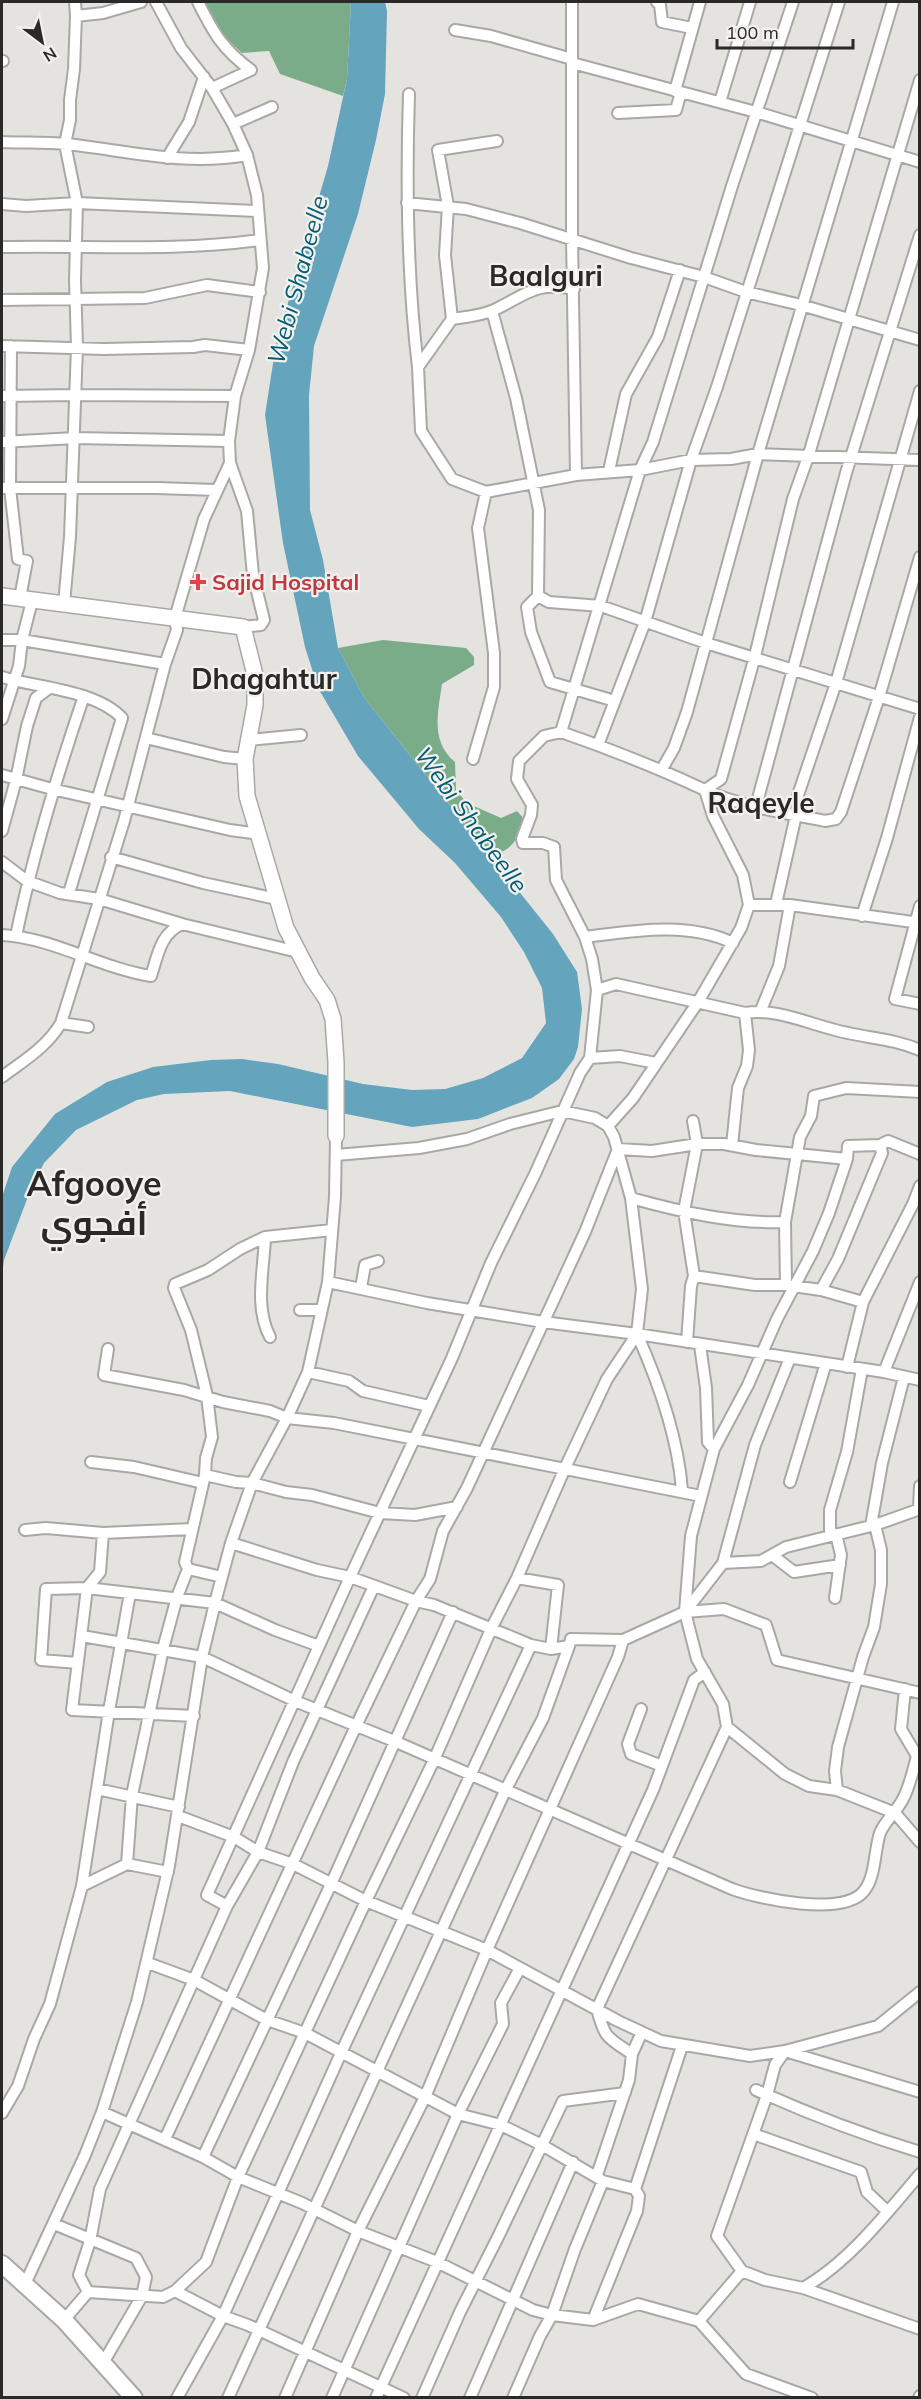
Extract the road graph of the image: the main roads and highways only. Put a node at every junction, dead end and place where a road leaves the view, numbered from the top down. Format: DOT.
graph roads {
  1 [pos="2,2266"];
  2 [pos="134,2397"];
  1 -- 2 [label="main road"];
}
